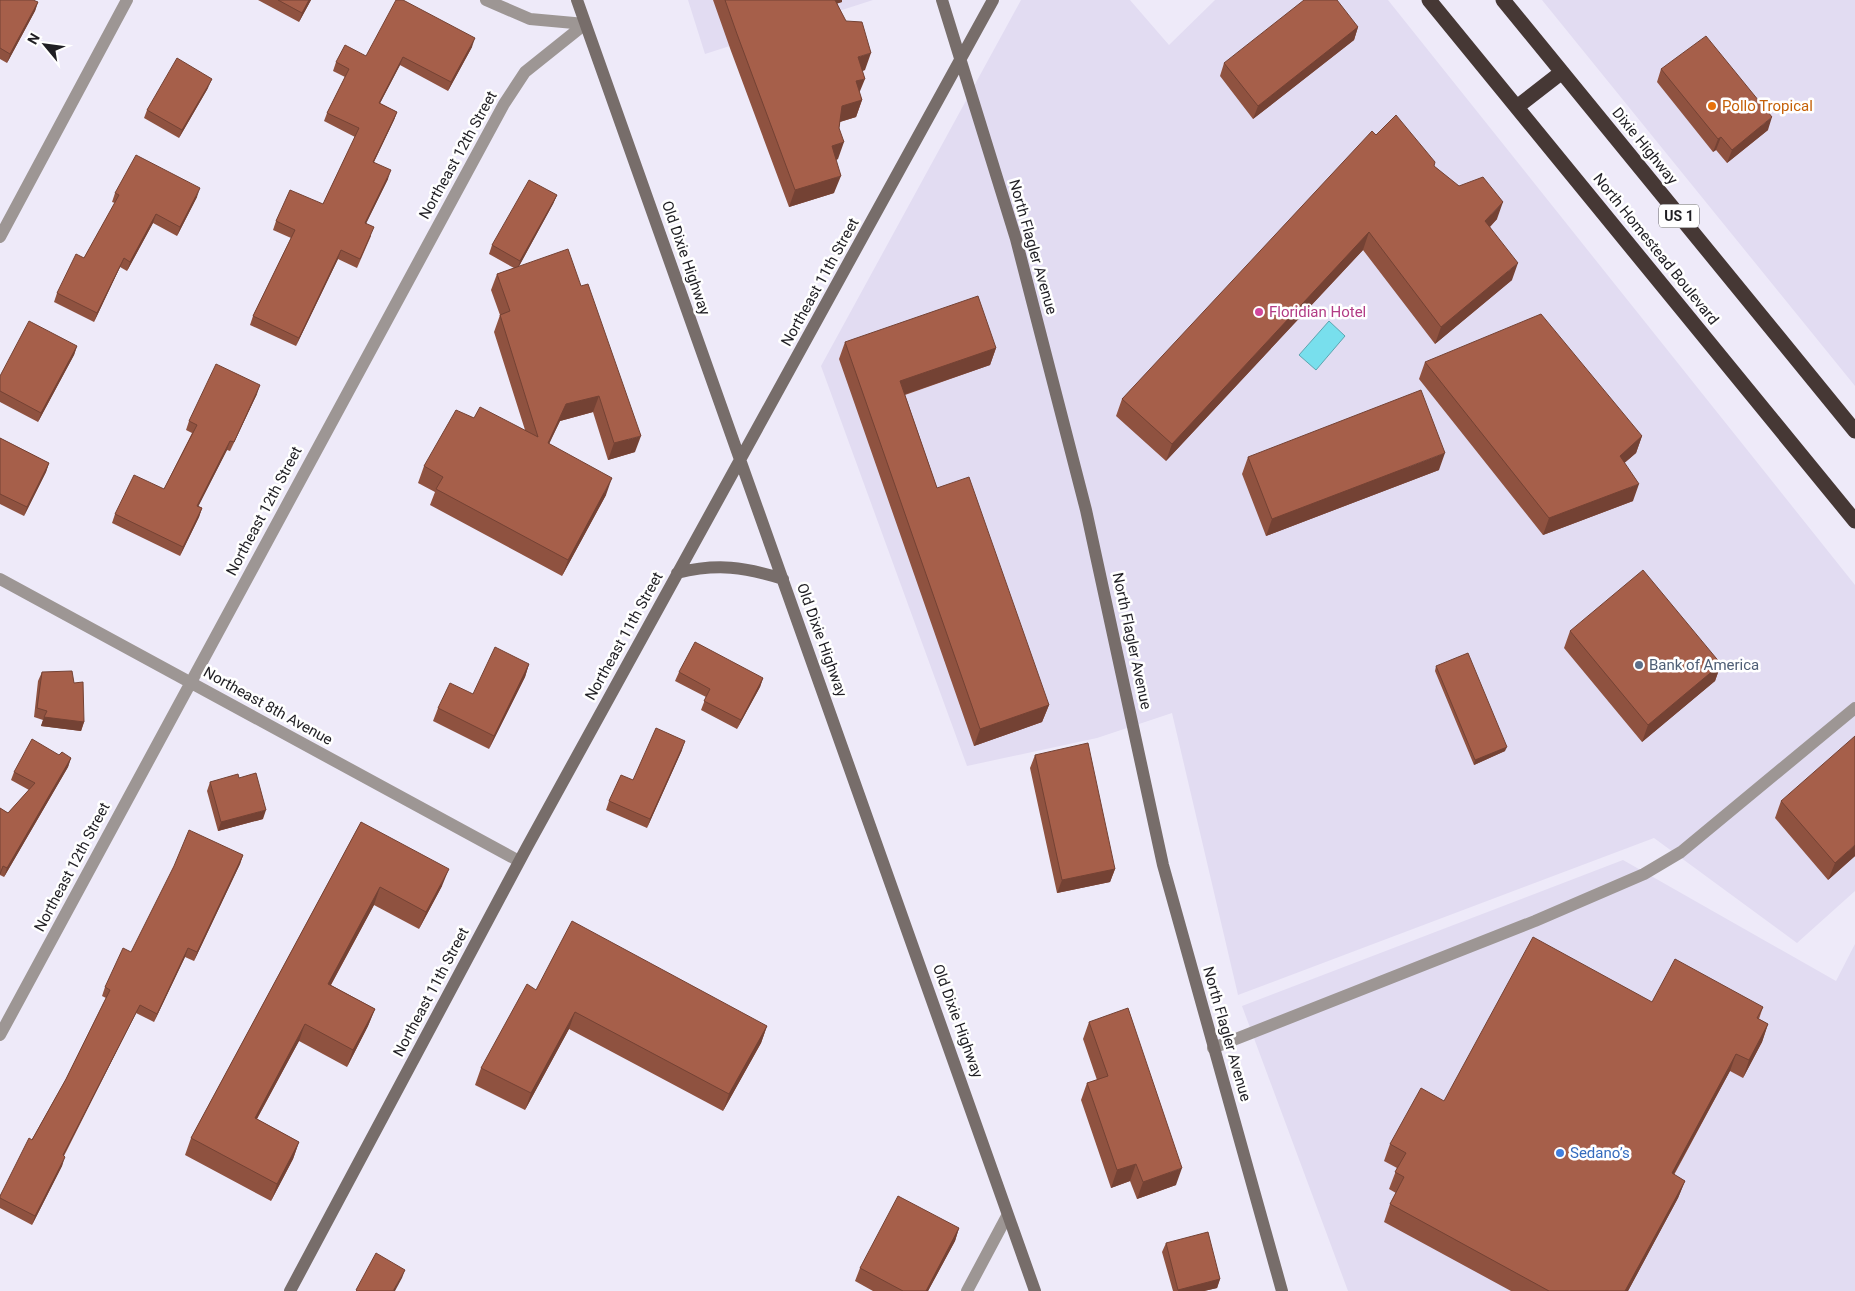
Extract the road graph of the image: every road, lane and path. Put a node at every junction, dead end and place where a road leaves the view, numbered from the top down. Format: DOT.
graph roads {
  1 [pos="127,0"];
  2 [pos="486,0"];
  3 [pos="577,0"];
  4 [pos="942,0"];
  5 [pos="993,0"];
  6 [pos="1429,0"];
  7 [pos="1503,0"];
  8 [pos="585,24"];
  9 [pos="961,57"];
  10 [pos="1562,72"];
  11 [pos="1517,107"];
  12 [pos="0,237"];
  13 [pos="1855,431"];
  14 [pos="740,459"];
  15 [pos="1855,521"];
  16 [pos="677,573"];
  17 [pos="0,578"];
  18 [pos="783,580"];
  19 [pos="191,682"];
  20 [pos="1855,708"];
  21 [pos="519,862"];
  22 [pos="0,1035"];
  23 [pos="1213,1048"];
  24 [pos="1007,1216"];
  25 [pos="290,1291"];
  26 [pos="967,1291"];
  27 [pos="1035,1291"];
  28 [pos="1282,1291"];
  1 -- 12 [label="street"];
  2 -- 8 [label="street"];
  3 -- 8 [label="street, Old Dixie Highway"];
  4 -- 9 [label="street, North Flagler Avenue"];
  5 -- 9 [label="street, Northeast 11th Street"];
  6 -- 11 [label="highway, North Homestead Boulevard"];
  7 -- 10 [label="highway, Dixie Highway / US 1"];
  8 -- 14 [label="street, Old Dixie Highway"];
  8 -- 19 [label="street, Northeast 12th Street"];
  9 -- 14 [label="street, Northeast 11th Street"];
  9 -- 23 [label="street, North Flagler Avenue"];
  10 -- 11 [label="highway"];
  10 -- 13 [label="highway, Dixie Highway / US 1"];
  11 -- 15 [label="highway, North Homestead Boulevard"];
  14 -- 16 [label="street, Northeast 11th Street"];
  14 -- 18 [label="street, Old Dixie Highway"];
  16 -- 18 [label="street"];
  16 -- 21 [label="street, Northeast 11th Street"];
  17 -- 19 [label="street, Northeast 8th Avenue"];
  18 -- 24 [label="street, Old Dixie Highway"];
  19 -- 21 [label="street, Northeast 8th Avenue"];
  19 -- 22 [label="street, Northeast 12th Street"];
  20 -- 23 [label="street"];
  21 -- 25 [label="street, Northeast 11th Street"];
  23 -- 28 [label="street, North Flagler Avenue"];
  24 -- 26 [label="street"];
  24 -- 27 [label="street, Old Dixie Highway"];
}
